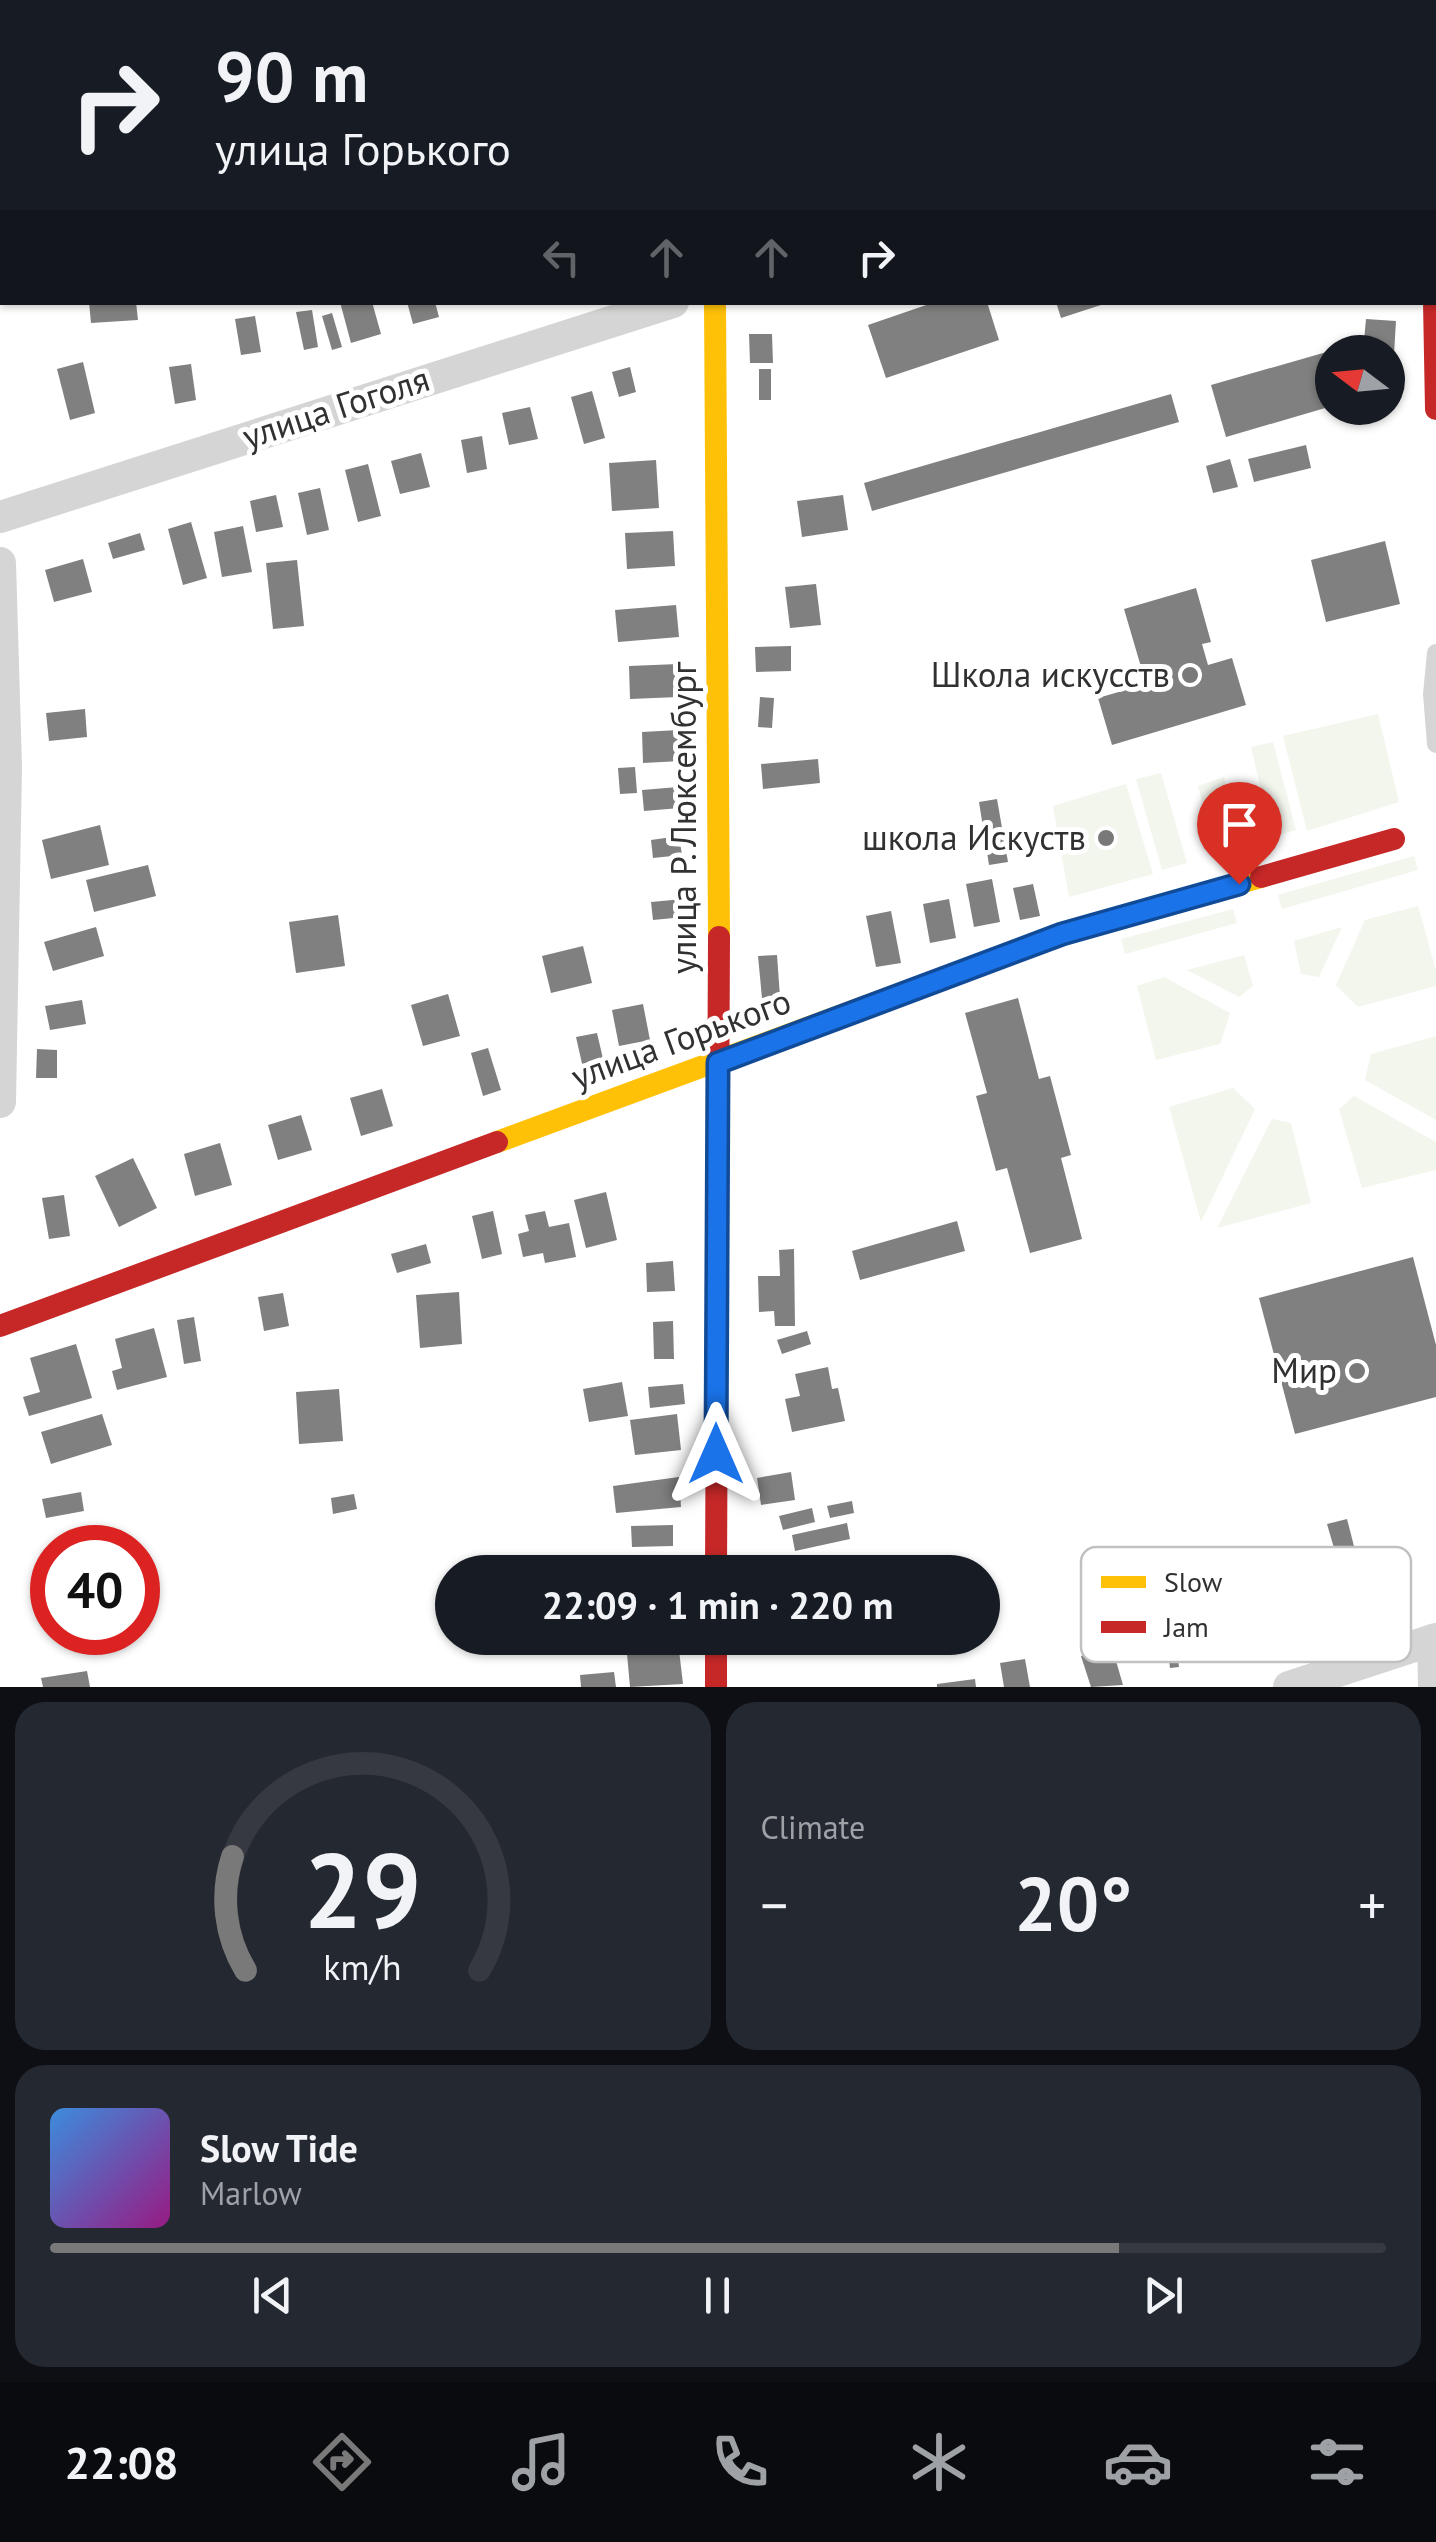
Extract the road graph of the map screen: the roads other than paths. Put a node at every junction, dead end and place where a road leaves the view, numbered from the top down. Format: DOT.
graph roads {
  1 [pos="665,305"];
  2 [pos="715,305"];
  3 [pos="1434,305"];
  4 [pos="1436,410"];
  5 [pos="0,517"];
  6 [pos="0,564"];
  7 [pos="1436,653"];
  8 [pos="1436,744"];
  9 [pos="1394,839"];
  10 [pos="718,1063"];
  11 [pos="0,1102"];
  12 [pos="0,1326"];
  13 [pos="716,1555"];
  14 [pos="1434,1640"];
  15 [pos="716,1655"];
  16 [pos="1366,1662"];
  17 [pos="716,1687"];
  18 [pos="1289,1687"];
  19 [pos="1434,1687"];
  1 -- 5 [label="street, улица Гоголя"];
  2 -- 10 [label="street, улица Р. Люксембург"];
  3 -- 4 [label="street"];
  6 -- 11 [label="street"];
  7 -- 8 [label="lane"];
  9 -- 10 [label="street, улица Горького"];
  10 -- 12 [label="street, улица Горького"];
  10 -- 13 [label="street, улица Р. Люксембург"];
  14 -- 19 [label="street"];
  15 -- 17 [label="street"];
  16 -- 18 [label="street"];
}
